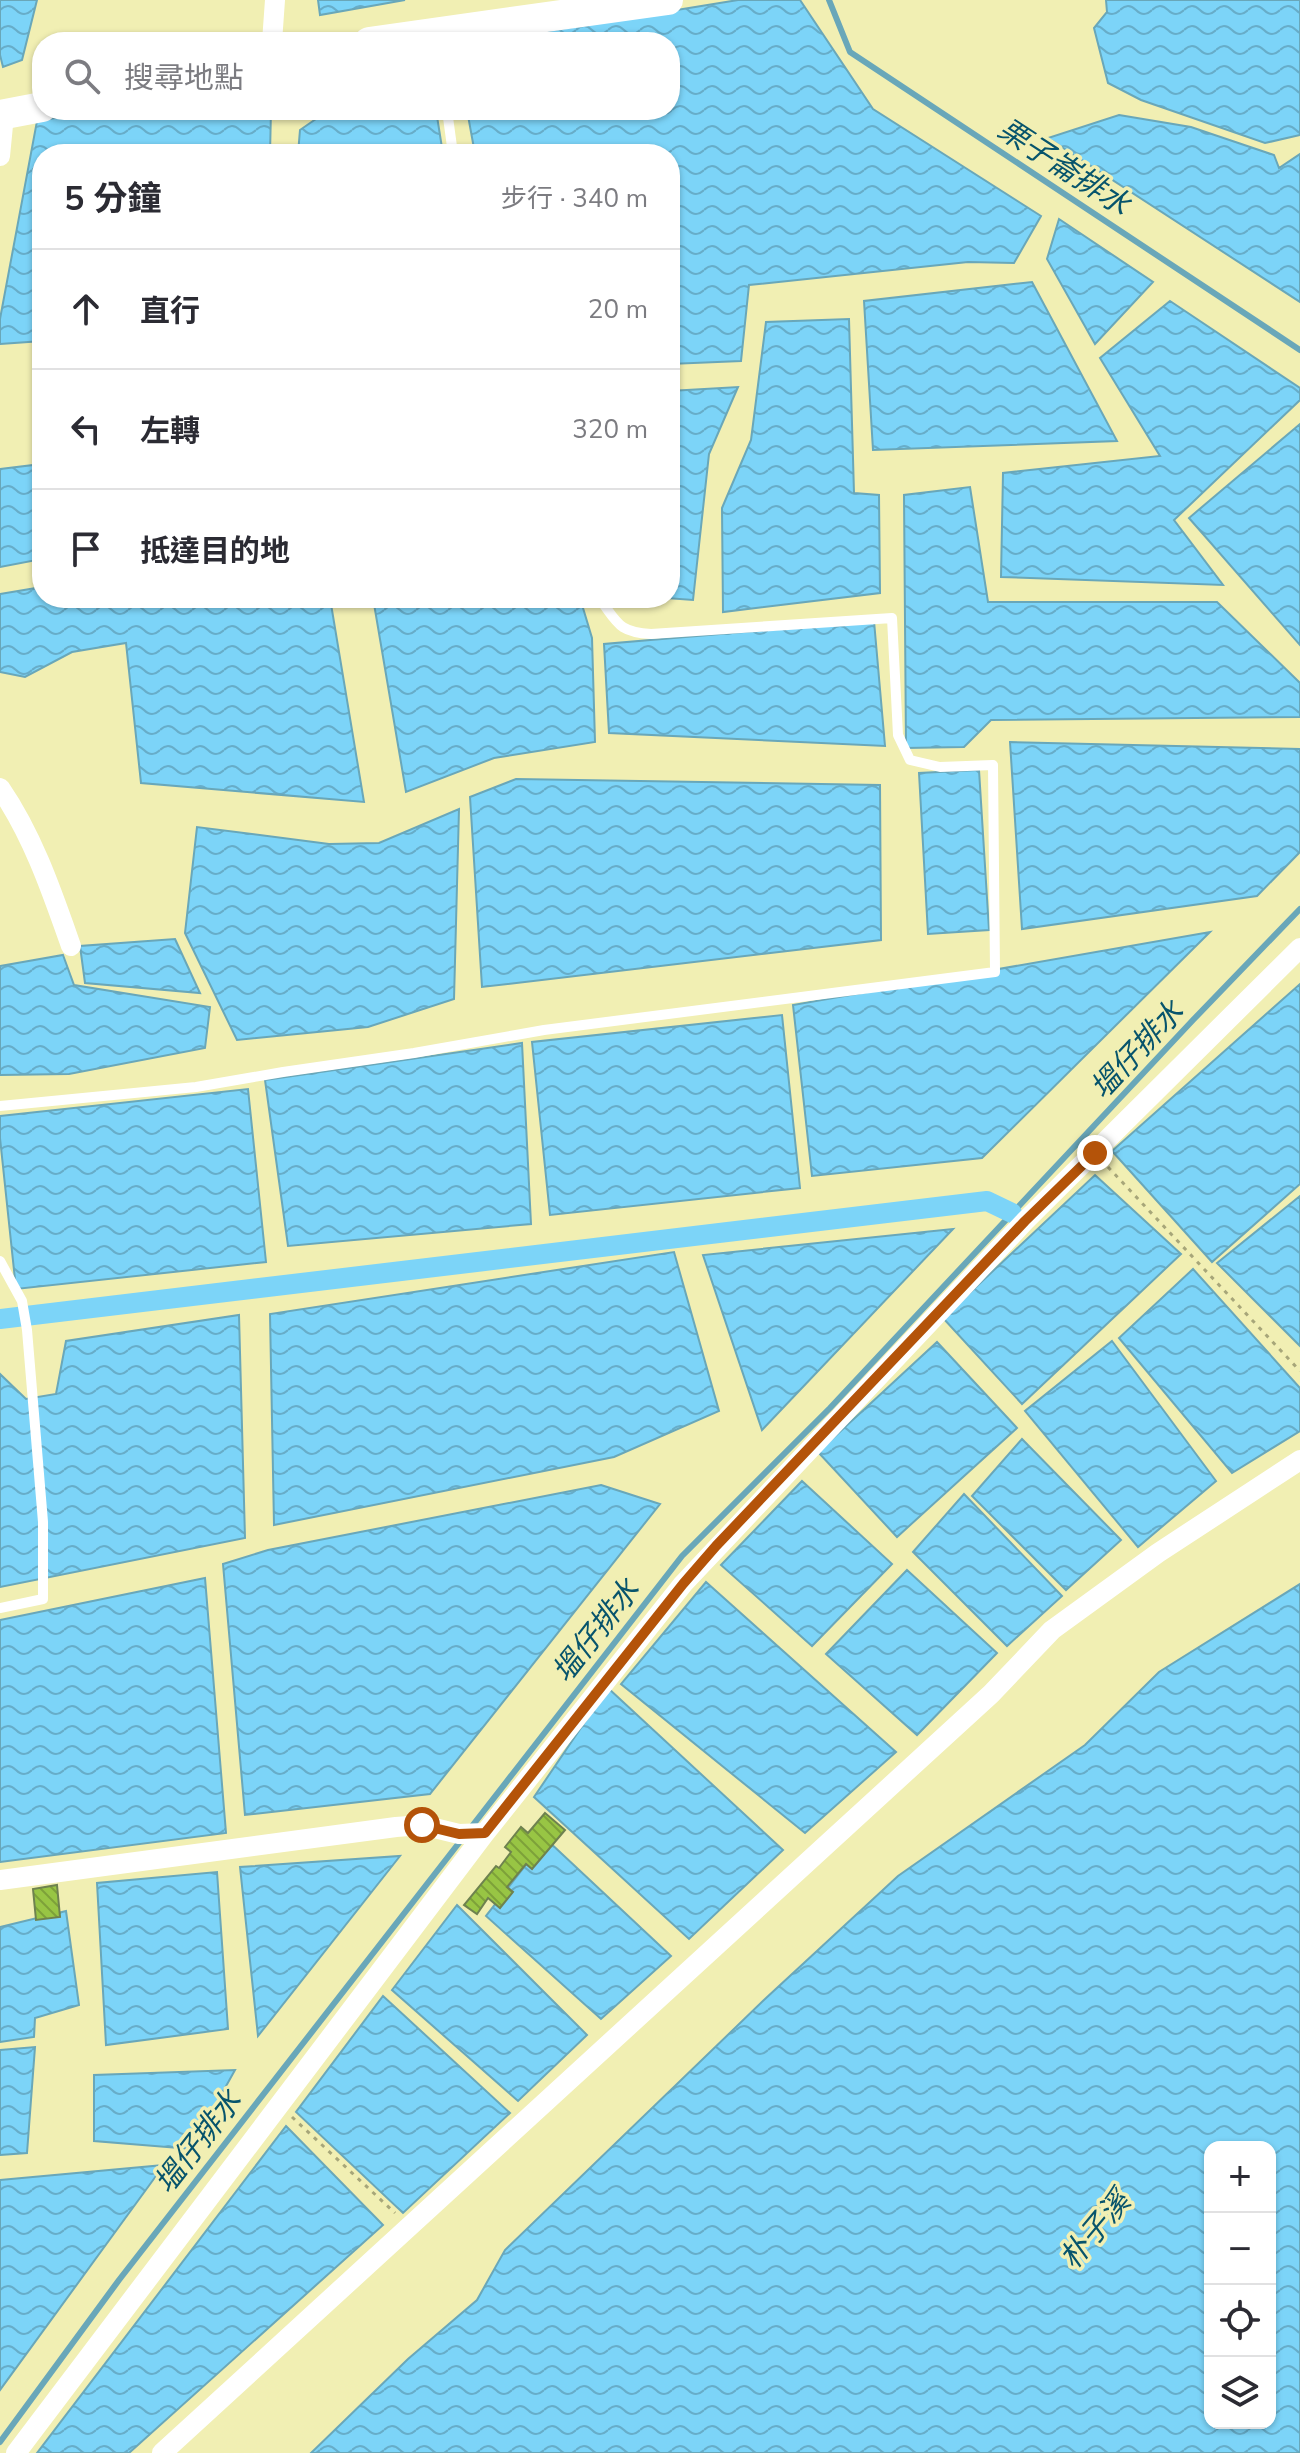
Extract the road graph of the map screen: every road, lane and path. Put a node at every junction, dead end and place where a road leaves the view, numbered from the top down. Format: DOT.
graph roads {
  1 [pos="275,0"];
  2 [pos="668,0"];
  3 [pos="273,32"];
  4 [pos="455,32"];
  5 [pos="32,109"];
  6 [pos="2,115"];
  7 [pos="448,120"];
  8 [pos="452,144"];
  9 [pos="0,156"];
  10 [pos="606,608"];
  11 [pos="0,788"];
  12 [pos="71,946"];
  13 [pos="1300,948"];
  14 [pos="0,1106"];
  15 [pos="1095,1153"];
  16 [pos="0,1261"];
  17 [pos="1300,1371"];
  18 [pos="1300,1460"];
  19 [pos="0,1608"];
  20 [pos="485,1833"];
  21 [pos="0,1880"];
  22 [pos="279,2105"];
  23 [pos="409,2226"];
  24 [pos="16,2453"];
  25 [pos="162,2453"];
  1 -- 3 [label="street"];
  2 -- 4 [label="main road"];
  5 -- 6 [label="main road"];
  6 -- 9 [label="street"];
  7 -- 8 [label="lane"];
  10 -- 14 [label="lane"];
  11 -- 12 [label="street"];
  13 -- 15 [label="street"];
  15 -- 17 [label="path"];
  15 -- 20 [label="street"];
  16 -- 19 [label="lane"];
  18 -- 23 [label="street"];
  20 -- 21 [label="street"];
  20 -- 22 [label="street"];
  22 -- 23 [label="path"];
  22 -- 24 [label="street"];
  23 -- 25 [label="street"];
}
